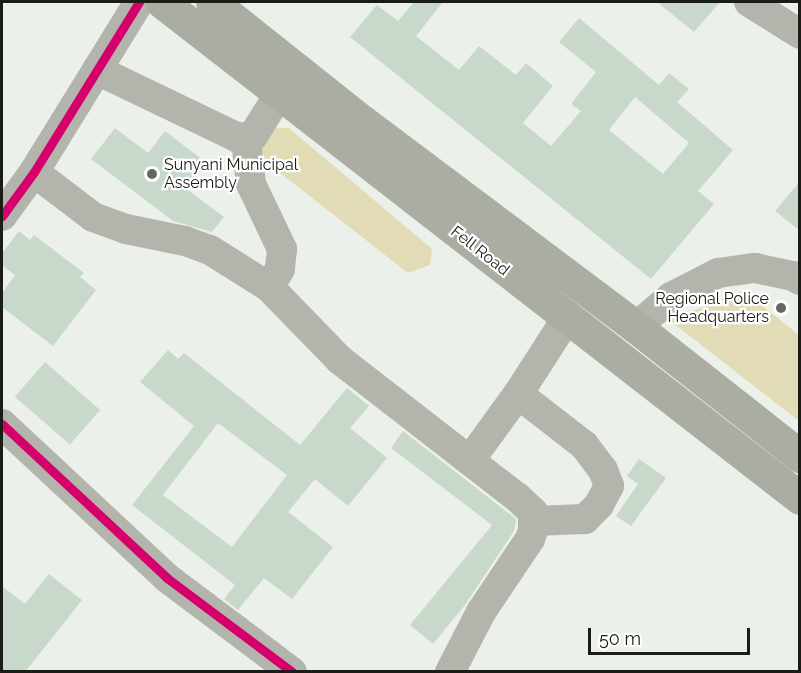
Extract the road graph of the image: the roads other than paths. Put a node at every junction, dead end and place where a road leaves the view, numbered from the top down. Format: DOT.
graph roads {
  1 [pos="140,2"];
  2 [pos="162,2"];
  3 [pos="212,2"];
  4 [pos="749,2"];
  5 [pos="800,34"];
  6 [pos="97,70"];
  7 [pos="279,94"];
  8 [pos="246,139"];
  9 [pos="34,172"];
  10 [pos="2,216"];
  11 [pos="800,280"];
  12 [pos="269,287"];
  13 [pos="567,318"];
  14 [pos="636,327"];
  15 [pos="518,394"];
  16 [pos="2,424"];
  17 [pos="798,453"];
  18 [pos="470,460"];
  19 [pos="800,498"];
  20 [pos="534,521"];
  21 [pos="292,672"];
  22 [pos="450,672"];
  1 -- 6 [label="street"];
  2 -- 7 [label="main road, Fell Road"];
  3 -- 14 [label="main road, Fell Road"];
  4 -- 5 [label="street"];
  6 -- 8 [label="street"];
  6 -- 9 [label="street"];
  7 -- 8 [label="street"];
  7 -- 13 [label="main road, Fell Road"];
  8 -- 12 [label="street"];
  9 -- 10 [label="street"];
  9 -- 12 [label="street"];
  11 -- 14 [label="street"];
  12 -- 18 [label="street"];
  13 -- 15 [label="street"];
  13 -- 19 [label="main road, Fell Road"];
  14 -- 17 [label="main road, Fell Road"];
  15 -- 18 [label="street"];
  15 -- 20 [label="street"];
  16 -- 21 [label="street"];
  18 -- 20 [label="street"];
  20 -- 22 [label="street"];
}
